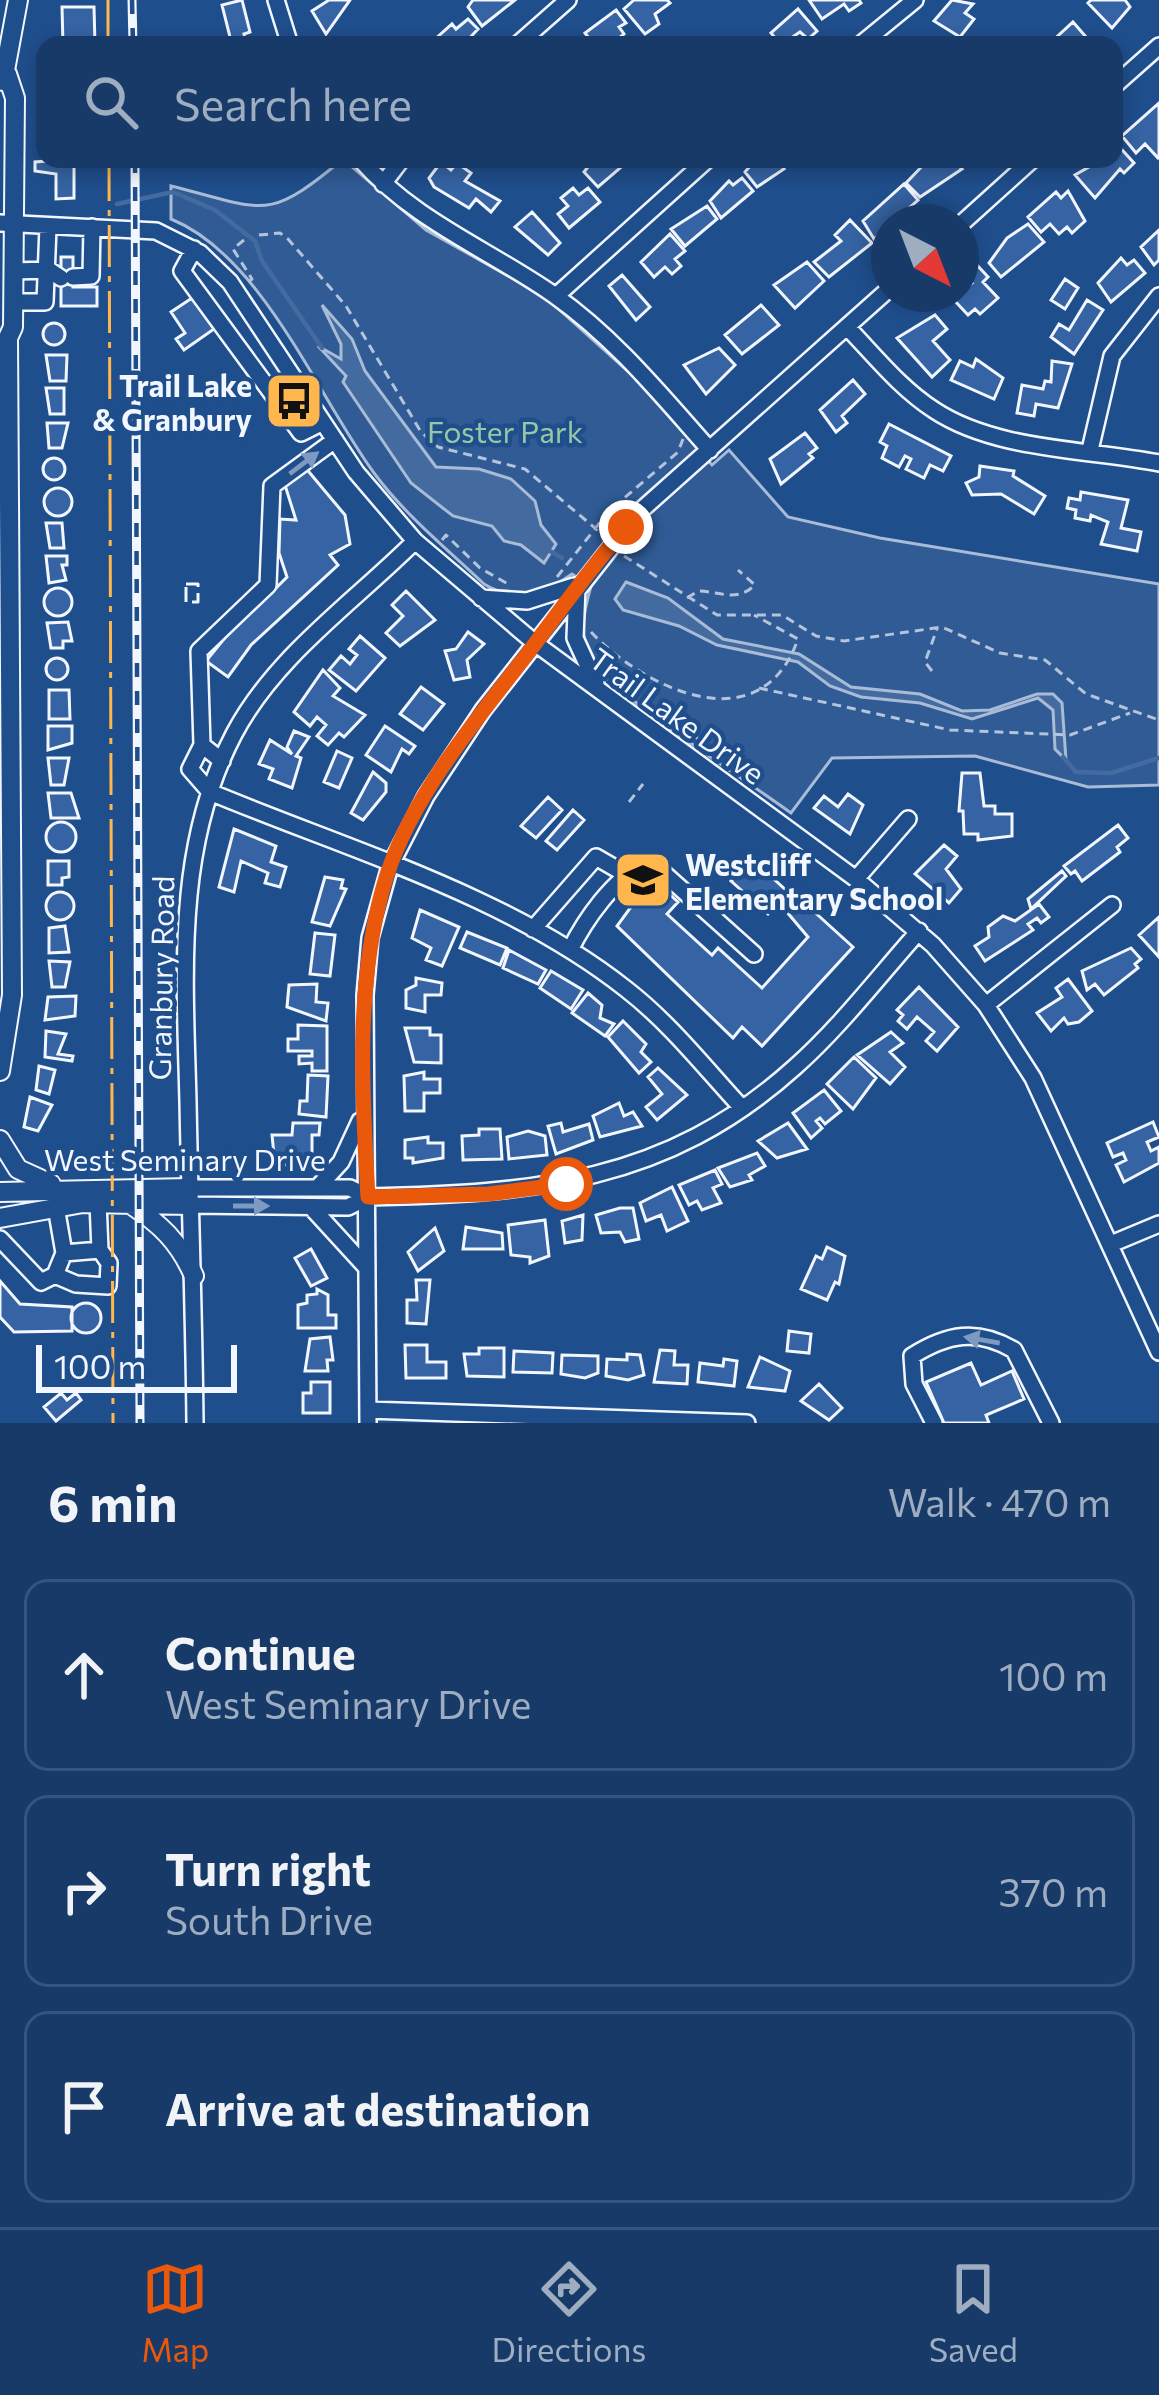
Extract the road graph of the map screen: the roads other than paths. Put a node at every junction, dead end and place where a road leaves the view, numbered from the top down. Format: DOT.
graph roads {
  1 [pos="18,0"];
  2 [pos="276,0"];
  3 [pos="568,0"];
  4 [pos="915,0"];
  5 [pos="287,36"];
  6 [pos="528,36"];
  7 [pos="871,36"];
  8 [pos="1159,46"];
  9 [pos="1123,78"];
  10 [pos="4,80"];
  11 [pos="367,168"];
  12 [pos="395,168"];
  13 [pos="698,168"];
  14 [pos="1023,168"];
  15 [pos="382,184"];
  16 [pos="979,208"];
  17 [pos="6,224"];
  18 [pos="48,226"];
  19 [pos="92,227"];
  20 [pos="194,249"];
  21 [pos="13,271"];
  22 [pos="60,275"];
  23 [pos="556,296"];
  24 [pos="1159,296"];
  25 [pos="14,302"];
  26 [pos="871,305"];
  27 [pos="847,327"];
  28 [pos="4,341"];
  29 [pos="272,345"];
  30 [pos="249,360"];
  31 [pos="293,377"];
  32 [pos="272,393"];
  33 [pos="323,422"];
  34 [pos="334,440"];
  35 [pos="710,450"];
  36 [pos="1090,450"];
  37 [pos="1159,463"];
  38 [pos="415,541"];
  39 [pos="577,585"];
  40 [pos="480,598"];
  41 [pos="6,625"];
  42 [pos="536,643"];
  43 [pos="600,692"];
  44 [pos="202,745"];
  45 [pos="222,761"];
  46 [pos="210,792"];
  47 [pos="908,819"];
  48 [pos="390,866"];
  49 [pos="627,875"];
  50 [pos="856,879"];
  51 [pos="6,897"];
  52 [pos="1112,905"];
  53 [pos="533,929"];
  54 [pos="919,931"];
  55 [pos="570,950"];
  56 [pos="754,954"];
  57 [pos="986,1005"];
  58 [pos="0,1071"];
  59 [pos="742,1108"];
  60 [pos="363,1112"];
  61 [pos="0,1140"];
  62 [pos="318,1186"];
  63 [pos="0,1192"];
  64 [pos="190,1197"];
  65 [pos="368,1197"];
  66 [pos="59,1198"];
  67 [pos="125,1200"];
  68 [pos="98,1202"];
  69 [pos="311,1207"];
  70 [pos="0,1218"];
  71 [pos="1159,1224"];
  72 [pos="0,1239"];
  73 [pos="1111,1244"];
  74 [pos="100,1250"];
  75 [pos="64,1253"];
  76 [pos="367,1268"];
  77 [pos="55,1275"];
  78 [pos="194,1276"];
  79 [pos="1159,1352"];
  80 [pos="368,1417"];
  81 [pos="592,1420"];
  82 [pos="195,1423"];
  83 [pos="746,1423"];
  84 [pos="934,1423"];
  85 [pos="1051,1423"];
  1 -- 10 [label="main road"];
  2 -- 5 [label="street"];
  3 -- 6 [label="street"];
  4 -- 7 [label="street"];
  8 -- 9 [label="street"];
  10 -- 17 [label="main road"];
  11 -- 15 [label="street"];
  12 -- 15 [label="street"];
  13 -- 23 [label="street"];
  14 -- 16 [label="street"];
  15 -- 23 [label="street"];
  17 -- 18 [label="street, Trail Lake Drive"];
  17 -- 21 [label="main road"];
  18 -- 19 [label="street, Trail Lake Drive"];
  18 -- 22 [label="street"];
  19 -- 20 [label="street, Trail Lake Drive"];
  19 -- 22 [label="street"];
  20 -- 29 [label="street, Trail Lake Drive"];
  20 -- 30 [label="street"];
  21 -- 22 [label="street"];
  21 -- 25 [label="main road"];
  22 -- 25 [label="street"];
  23 -- 35 [label="street"];
  24 -- 36 [label="street"];
  25 -- 28 [label="main road"];
  26 -- 27 [label="street"];
  27 -- 35 [label="street"];
  27 -- 36 [label="street"];
  28 -- 41 [label="main road"];
  29 -- 30 [label="street"];
  29 -- 31 [label="street, Trail Lake Drive"];
  30 -- 32 [label="street"];
  31 -- 32 [label="street"];
  31 -- 33 [label="street, Trail Lake Drive"];
  32 -- 33 [label="street"];
  33 -- 34 [label="street, Trail Lake Drive"];
  34 -- 38 [label="street, Trail Lake Drive"];
  44 -- 34 [label="street, one-way"];
  35 -- 39 [label="street"];
  36 -- 37 [label="street"];
  38 -- 40 [label="street, Trail Lake Drive"];
  38 -- 45 [label="street, Granbury Road"];
  39 -- 40 [label="street"];
  39 -- 42 [label="street"];
  39 -- 43 [label="street"];
  40 -- 42 [label="street, Trail Lake Drive"];
  41 -- 51 [label="main road"];
  42 -- 43 [label="street, Trail Lake Drive"];
  42 -- 48 [label="street"];
  43 -- 50 [label="street, Trail Lake Drive"];
  44 -- 45 [label="street"];
  44 -- 46 [label="street"];
  45 -- 46 [label="street, Granbury Road"];
  46 -- 48 [label="street"];
  46 -- 64 [label="street, Granbury Road"];
  47 -- 50 [label="street"];
  48 -- 53 [label="street"];
  48 -- 60 [label="street"];
  49 -- 53 [label="street"];
  49 -- 55 [label="street"];
  49 -- 56 [label="street"];
  50 -- 54 [label="street, Trail Lake Drive"];
  51 -- 58 [label="main road"];
  52 -- 57 [label="street"];
  53 -- 55 [label="street"];
  54 -- 57 [label="street, Trail Lake Drive"];
  54 -- 59 [label="street, West Seminary Drive"];
  55 -- 59 [label="street"];
  57 -- 73 [label="street, Trail Lake Drive"];
  59 -- 65 [label="street, West Seminary Drive"];
  60 -- 62 [label="street"];
  60 -- 65 [label="street"];
  61 -- 66 [label="main road"];
  62 -- 64 [label="street, West Seminary Drive"];
  62 -- 65 [label="street, West Seminary Drive"];
  63 -- 66 [label="main road, West Seminary Drive"];
  64 -- 66 [label="main road, West Seminary Drive"];
  64 -- 67 [label="main road, West Seminary Drive"];
  64 -- 69 [label="street, West Seminary Drive, one-way"];
  64 -- 78 [label="street, Granbury Road"];
  65 -- 69 [label="street, West Seminary Drive"];
  65 -- 76 [label="street"];
  66 -- 68 [label="main road, West Seminary Drive"];
  66 -- 70 [label="main road, West Seminary Drive"];
  66 -- 75 [label="street"];
  67 -- 68 [label="main road, West Seminary Drive"];
  67 -- 78 [label="main road"];
  68 -- 74 [label="street"];
  69 -- 76 [label="street"];
  71 -- 73 [label="street"];
  72 -- 77 [label="street"];
  73 -- 79 [label="street, Trail Lake Drive"];
  74 -- 75 [label="street"];
  74 -- 77 [label="street"];
  75 -- 77 [label="street"];
  76 -- 80 [label="street"];
  78 -- 82 [label="street, Granbury Road"];
  80 -- 81 [label="street"];
  81 -- 83 [label="street"];
  85 -- 84 [label="street, one-way"];
}
